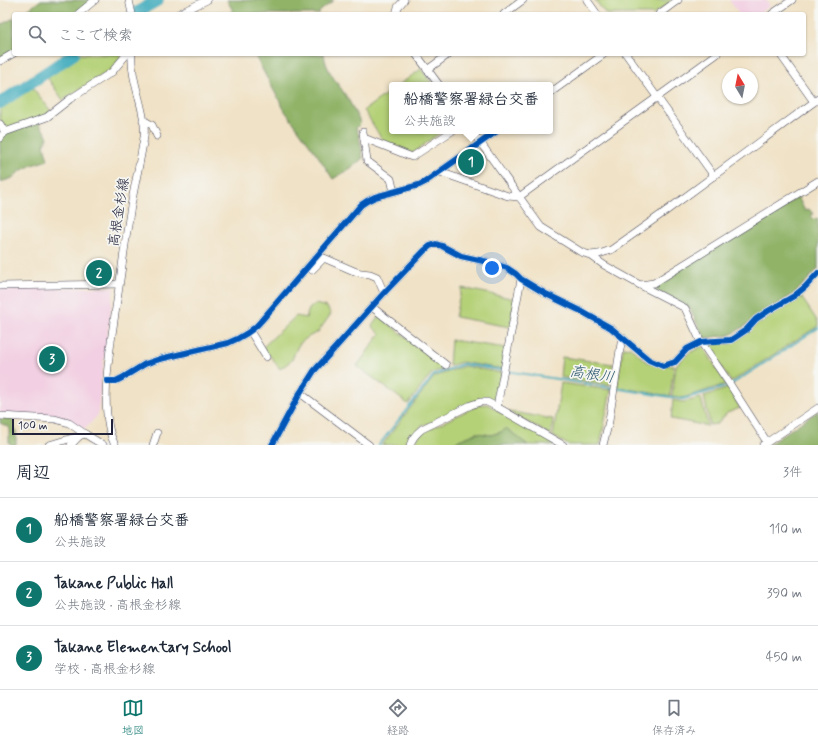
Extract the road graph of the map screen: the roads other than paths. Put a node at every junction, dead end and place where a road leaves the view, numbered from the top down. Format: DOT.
graph roads {
  1 [pos="95,0"];
  2 [pos="129,0"];
  3 [pos="207,0"];
  4 [pos="404,0"];
  5 [pos="523,0"];
  6 [pos="587,0"];
  7 [pos="678,0"];
  8 [pos="792,0"];
  9 [pos="80,12"];
  10 [pos="132,12"];
  11 [pos="182,12"];
  12 [pos="397,12"];
  13 [pos="507,12"];
  14 [pos="596,12"];
  15 [pos="662,12"];
  16 [pos="775,12"];
  17 [pos="12,54"];
  18 [pos="125,56"];
  19 [pos="132,56"];
  20 [pos="418,56"];
  21 [pos="446,56"];
  22 [pos="601,56"];
  23 [pos="627,56"];
  24 [pos="714,56"];
  25 [pos="782,56"];
  26 [pos="0,61"];
  27 [pos="428,70"];
  28 [pos="436,82"];
  29 [pos="553,91"];
  30 [pos="657,97"];
  31 [pos="816,101"];
  32 [pos="143,120"];
  33 [pos="0,124"];
  34 [pos="447,134"];
  35 [pos="474,134"];
  36 [pos="493,134"];
  37 [pos="3,135"];
  38 [pos="157,136"];
  39 [pos="480,143"];
  40 [pos="440,172"];
  41 [pos="714,176"];
  42 [pos="818,181"];
  43 [pos="394,192"];
  44 [pos="519,197"];
  45 [pos="590,255"];
  46 [pos="308,266"];
  47 [pos="818,273"];
  48 [pos="521,279"];
  49 [pos="120,284"];
  50 [pos="640,285"];
  51 [pos="0,286"];
  52 [pos="384,293"];
  53 [pos="372,307"];
  54 [pos="250,331"];
  55 [pos="622,337"];
  56 [pos="702,342"];
  57 [pos="266,357"];
  58 [pos="446,365"];
  59 [pos="107,382"];
  60 [pos="300,393"];
  61 [pos="498,408"];
  62 [pos="818,408"];
  63 [pos="0,416"];
  64 [pos="157,433"];
  65 [pos="82,435"];
  66 [pos="765,444"];
  67 [pos="49,445"];
  68 [pos="71,445"];
  69 [pos="103,445"];
  70 [pos="115,445"];
  71 [pos="153,445"];
  72 [pos="272,445"];
  73 [pos="369,445"];
  74 [pos="410,445"];
  75 [pos="563,445"];
  76 [pos="603,445"];
  1 -- 9 [label="street"];
  2 -- 10 [label="street"];
  3 -- 11 [label="street"];
  4 -- 12 [label="street"];
  5 -- 13 [label="street"];
  6 -- 14 [label="street"];
  7 -- 15 [label="street"];
  8 -- 16 [label="street"];
  17 -- 26 [label="street"];
  18 -- 37 [label="street"];
  19 -- 32 [label="street, 高根金杉線"];
  20 -- 27 [label="street"];
  21 -- 27 [label="street"];
  22 -- 29 [label="street"];
  23 -- 30 [label="street"];
  24 -- 30 [label="street"];
  25 -- 31 [label="street"];
  27 -- 28 [label="street"];
  30 -- 41 [label="street"];
  30 -- 44 [label="street"];
  31 -- 41 [label="street"];
  32 -- 38 [label="street"];
  32 -- 49 [label="street, 高根金杉線"];
  33 -- 37 [label="street"];
  34 -- 43 [label="street"];
  35 -- 39 [label="street"];
  36 -- 39 [label="street"];
  39 -- 40 [label="street"];
  39 -- 44 [label="street"];
  40 -- 43 [label="street"];
  40 -- 44 [label="street"];
  41 -- 45 [label="street"];
  42 -- 50 [label="street"];
  43 -- 46 [label="street"];
  44 -- 45 [label="street"];
  45 -- 50 [label="street"];
  46 -- 52 [label="street"];
  46 -- 54 [label="street"];
  47 -- 56 [label="street"];
  48 -- 52 [label="street"];
  48 -- 55 [label="street"];
  48 -- 61 [label="street"];
  49 -- 51 [label="street"];
  49 -- 59 [label="street, 高根金杉線"];
  50 -- 56 [label="street"];
  52 -- 53 [label="street"];
  53 -- 58 [label="street"];
  53 -- 60 [label="street"];
  54 -- 57 [label="street"];
  54 -- 59 [label="street"];
  55 -- 56 [label="street"];
  55 -- 76 [label="street"];
  56 -- 66 [label="street"];
  59 -- 70 [label="street, 高根金杉線"];
  60 -- 72 [label="street"];
  60 -- 73 [label="street"];
  61 -- 74 [label="street"];
  61 -- 75 [label="street"];
  62 -- 66 [label="street"];
  63 -- 65 [label="street"];
  64 -- 71 [label="street"];
  65 -- 67 [label="street"];
  65 -- 68 [label="street"];
  65 -- 69 [label="street"];
}
